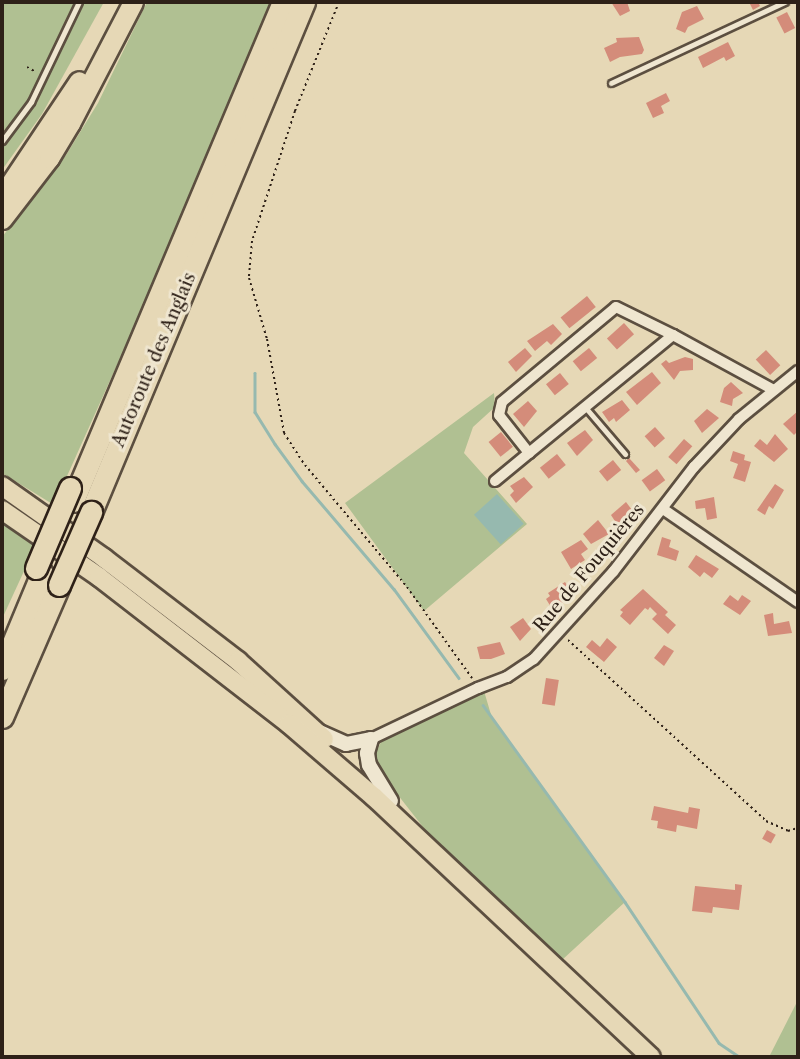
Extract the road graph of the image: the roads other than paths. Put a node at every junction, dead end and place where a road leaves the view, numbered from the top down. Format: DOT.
graph roads {
  1 [pos="79,2"];
  2 [pos="119,2"];
  3 [pos="133,2"];
  4 [pos="283,2"];
  5 [pos="304,2"];
  6 [pos="785,2"];
  7 [pos="611,83"];
  8 [pos="2,141"];
  9 [pos="2,196"];
  10 [pos="2,219"];
  11 [pos="673,335"];
  12 [pos="798,371"];
  13 [pos="775,390"];
  14 [pos="584,407"];
  15 [pos="529,453"];
  16 [pos="625,454"];
  17 [pos="495,481"];
  18 [pos="2,486"];
  19 [pos="79,495"];
  20 [pos="663,509"];
  21 [pos="2,510"];
  22 [pos="46,576"];
  23 [pos="798,602"];
  24 [pos="2,637"];
  25 [pos="2,669"];
  26 [pos="2,717"];
  27 [pos="314,729"];
  28 [pos="371,739"];
  29 [pos="391,801"];
  30 [pos="554,964"];
  31 [pos="651,1057"];
  1 -- 8 [label="lane"];
  2 -- 9 [label="highway"];
  3 -- 10 [label="highway"];
  4 -- 19 [label="highway, Autoroute des Anglais"];
  5 -- 19 [label="highway, Autoroute des Anglais"];
  6 -- 7 [label="lane"];
  11 -- 13 [label="street"];
  11 -- 14 [label="street"];
  11 -- 15 [label="street"];
  12 -- 13 [label="street, Rue de Fouquières"];
  13 -- 20 [label="street, Rue de Fouquières"];
  14 -- 15 [label="street"];
  14 -- 16 [label="lane"];
  15 -- 17 [label="street"];
  18 -- 27 [label="main road"];
  19 -- 22 [label="highway, Autoroute des Anglais"];
  20 -- 23 [label="street"];
  20 -- 28 [label="street, Rue de Fouquières"];
  21 -- 30 [label="main road"];
  22 -- 24 [label="highway"];
  22 -- 25 [label="highway, Autoroute des Anglais"];
  22 -- 26 [label="highway, Autoroute des Anglais"];
  27 -- 28 [label="street"];
  27 -- 29 [label="main road"];
  28 -- 29 [label="street"];
  29 -- 30 [label="main road"];
  30 -- 31 [label="main road"];
}
